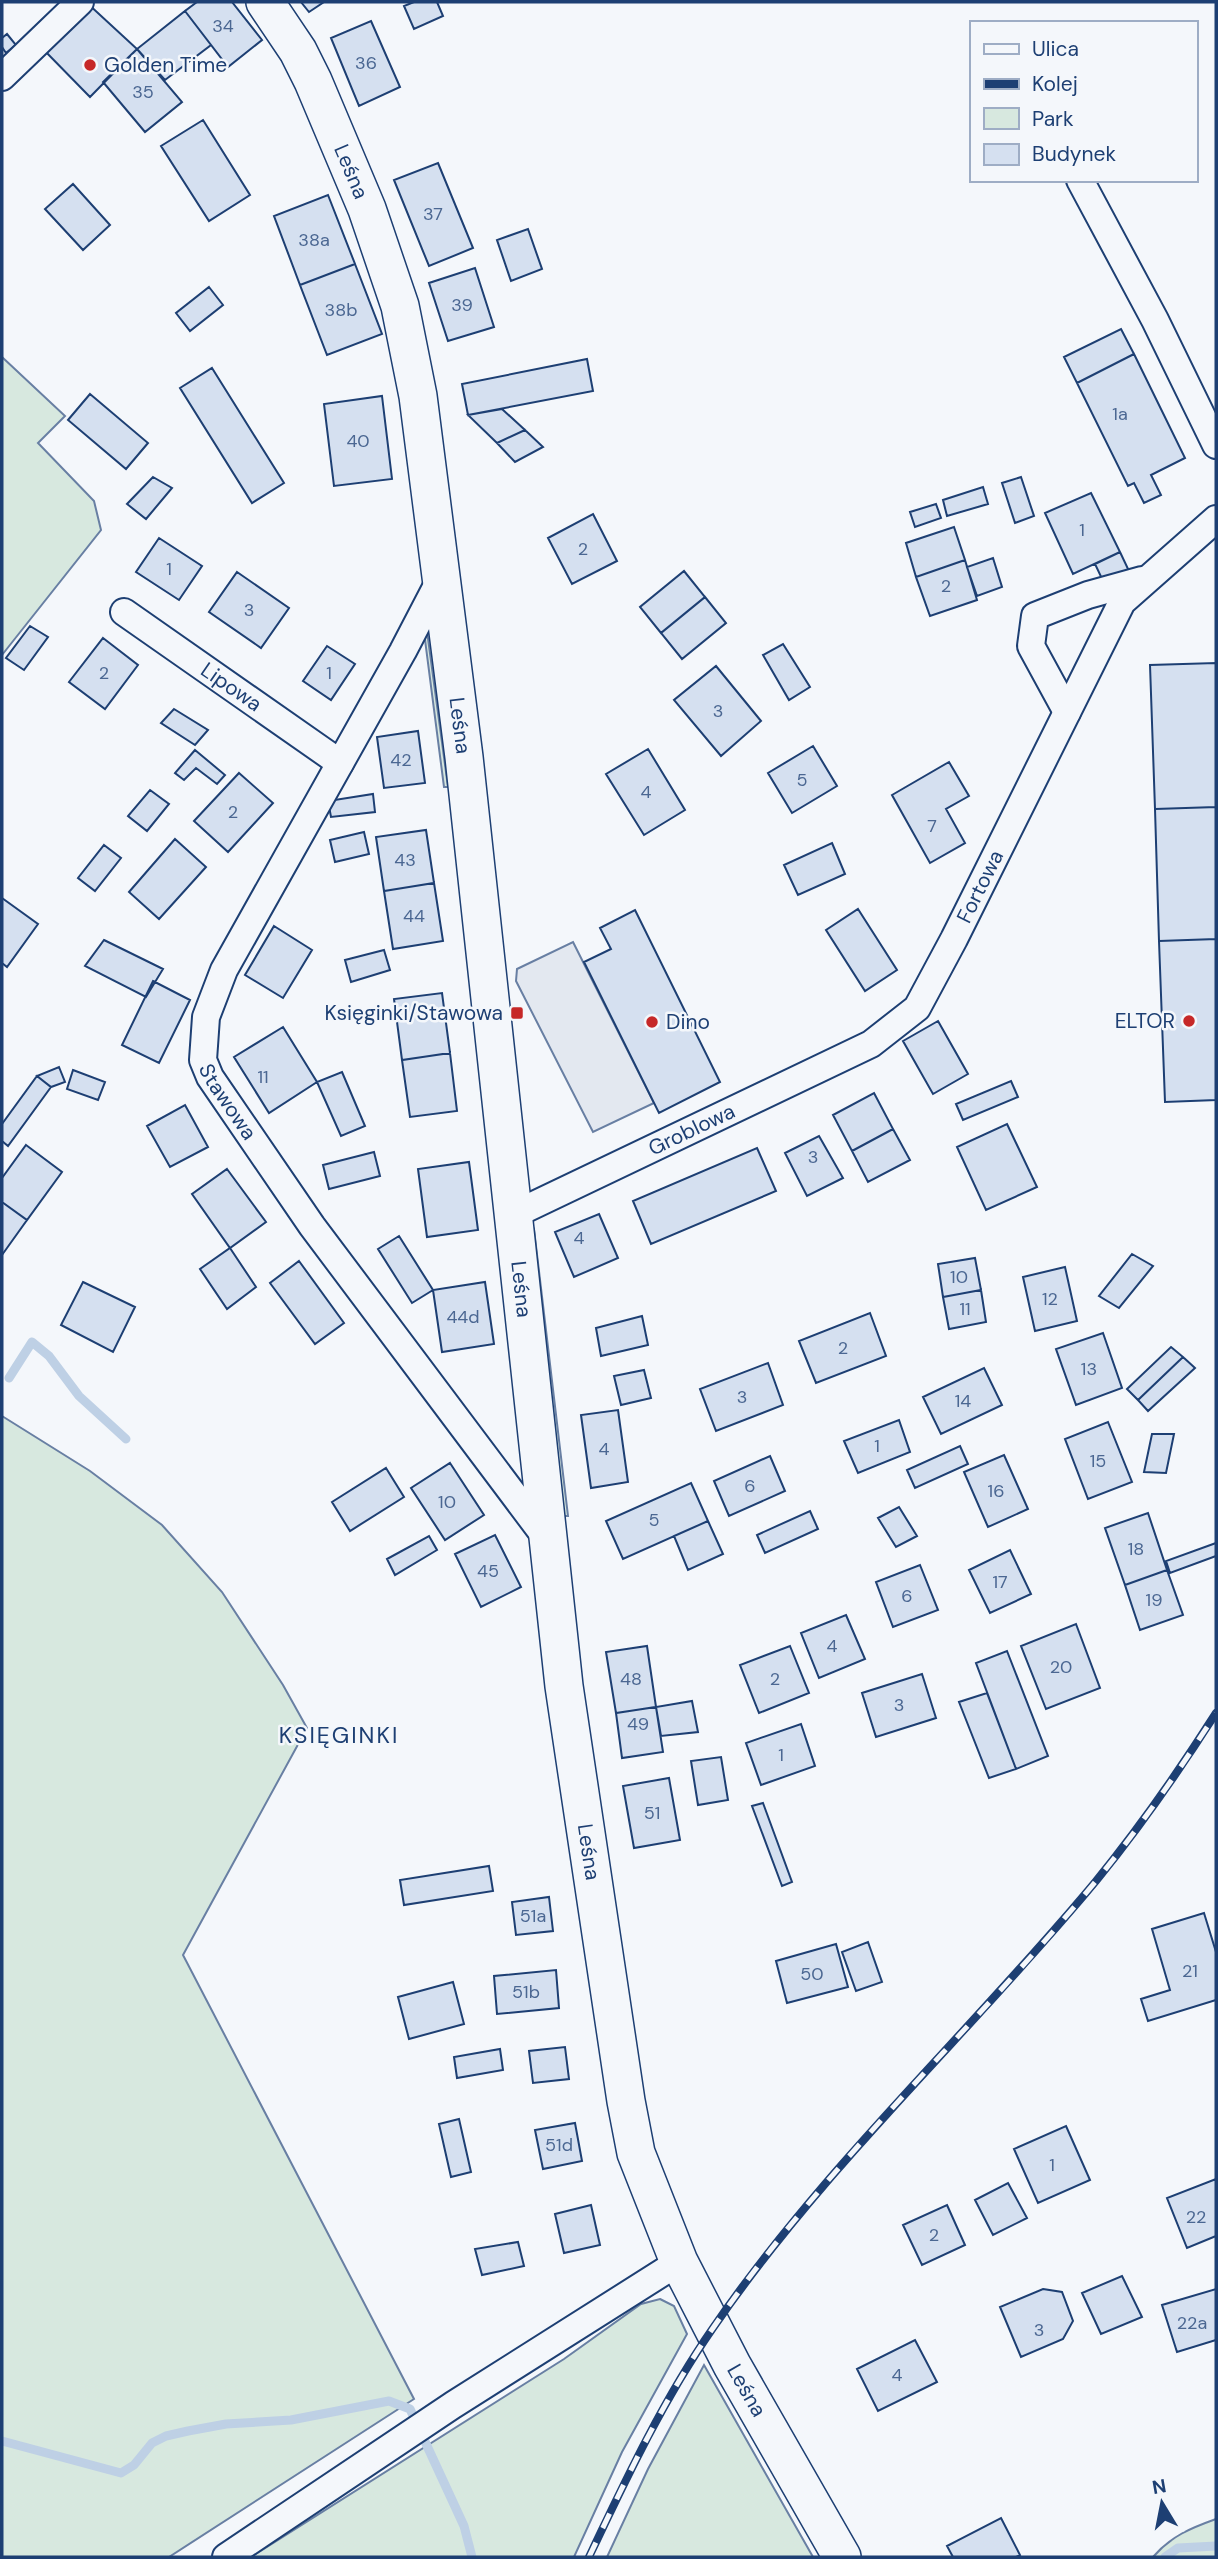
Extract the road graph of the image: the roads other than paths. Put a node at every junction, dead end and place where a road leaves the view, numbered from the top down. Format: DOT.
graph roads {
  1 [pos="80,2"];
  2 [pos="265,2"];
  3 [pos="2,77"];
  4 [pos="1081,182"];
  5 [pos="1216,445"];
  6 [pos="1216,519"];
  7 [pos="1150,577"];
  8 [pos="441,578"];
  9 [pos="124,612"];
  10 [pos="1067,712"];
  11 [pos="340,763"];
  12 [pos="871,1044"];
  13 [pos="513,1215"];
  14 [pos="550,1543"];
  15 [pos="679,2262"];
  16 [pos="226,2557"];
  17 [pos="842,2557"];
  1 -- 3 [label="street"];
  2 -- 8 [label="main road, Leśna"];
  4 -- 5 [label="street"];
  6 -- 7 [label="street, Fortowa"];
  7 -- 10 [label="street, Fortowa"];
  7 -- 10 [label="street, Fortowa"];
  8 -- 11 [label="street, Stawowa"];
  8 -- 13 [label="main road, Leśna"];
  9 -- 11 [label="street, Lipowa"];
  10 -- 12 [label="street, Fortowa"];
  11 -- 14 [label="street, Stawowa"];
  12 -- 13 [label="street, Groblowa"];
  13 -- 14 [label="main road, Leśna"];
  14 -- 15 [label="main road, Leśna"];
  15 -- 16 [label="street"];
  15 -- 17 [label="main road, Leśna"];
}
